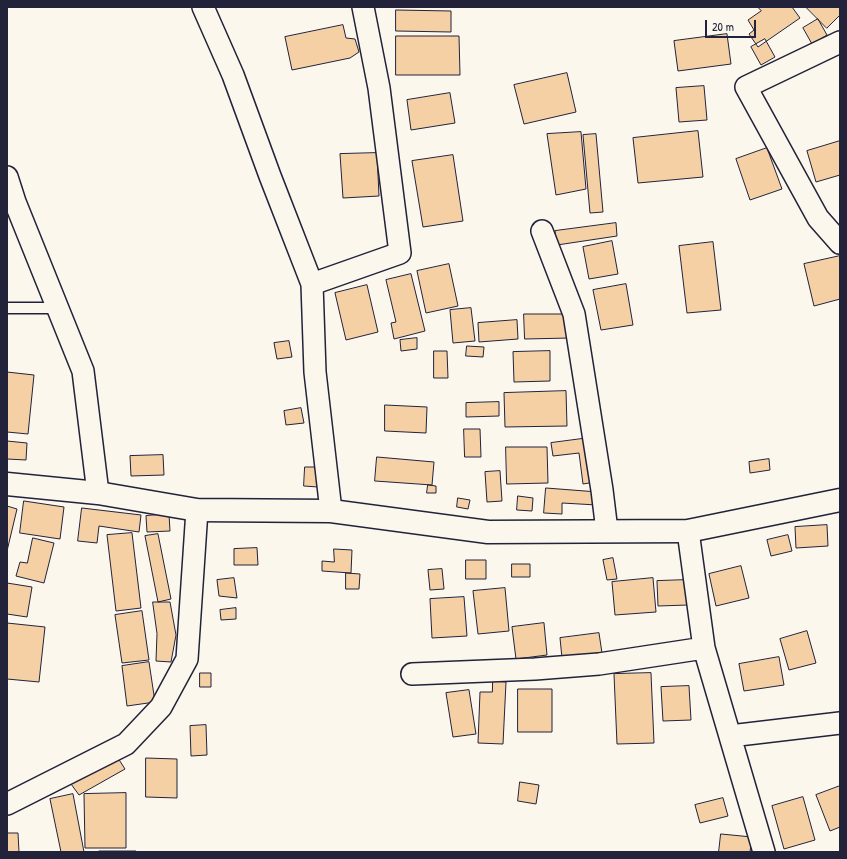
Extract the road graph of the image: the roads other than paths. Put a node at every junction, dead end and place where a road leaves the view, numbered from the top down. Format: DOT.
graph roads {
  1 [pos="203,7"];
  2 [pos="363,7"];
  3 [pos="840,42"];
  4 [pos="7,177"];
  5 [pos="11,203"];
  6 [pos="542,231"];
  7 [pos="840,243"];
  8 [pos="312,284"];
  9 [pos="7,308"];
  10 [pos="58,308"];
  11 [pos="7,484"];
  12 [pos="98,493"];
  13 [pos="840,500"];
  14 [pos="197,510"];
  15 [pos="331,511"];
  16 [pos="607,531"];
  17 [pos="688,531"];
  18 [pos="704,648"];
  19 [pos="412,674"];
  20 [pos="840,723"];
  21 [pos="730,736"];
  22 [pos="7,804"];
  23 [pos="764,852"];
  1 -- 8 [label="street"];
  2 -- 8 [label="street"];
  3 -- 7 [label="street"];
  4 -- 5 [label="street"];
  5 -- 10 [label="street"];
  6 -- 16 [label="street"];
  8 -- 15 [label="street"];
  9 -- 10 [label="lane"];
  10 -- 12 [label="street"];
  11 -- 12 [label="street"];
  12 -- 14 [label="street"];
  13 -- 17 [label="street"];
  14 -- 15 [label="street"];
  14 -- 22 [label="street"];
  15 -- 16 [label="street"];
  16 -- 17 [label="street"];
  17 -- 18 [label="street"];
  18 -- 19 [label="street"];
  18 -- 21 [label="street"];
  20 -- 21 [label="street"];
  21 -- 23 [label="street"];
}
